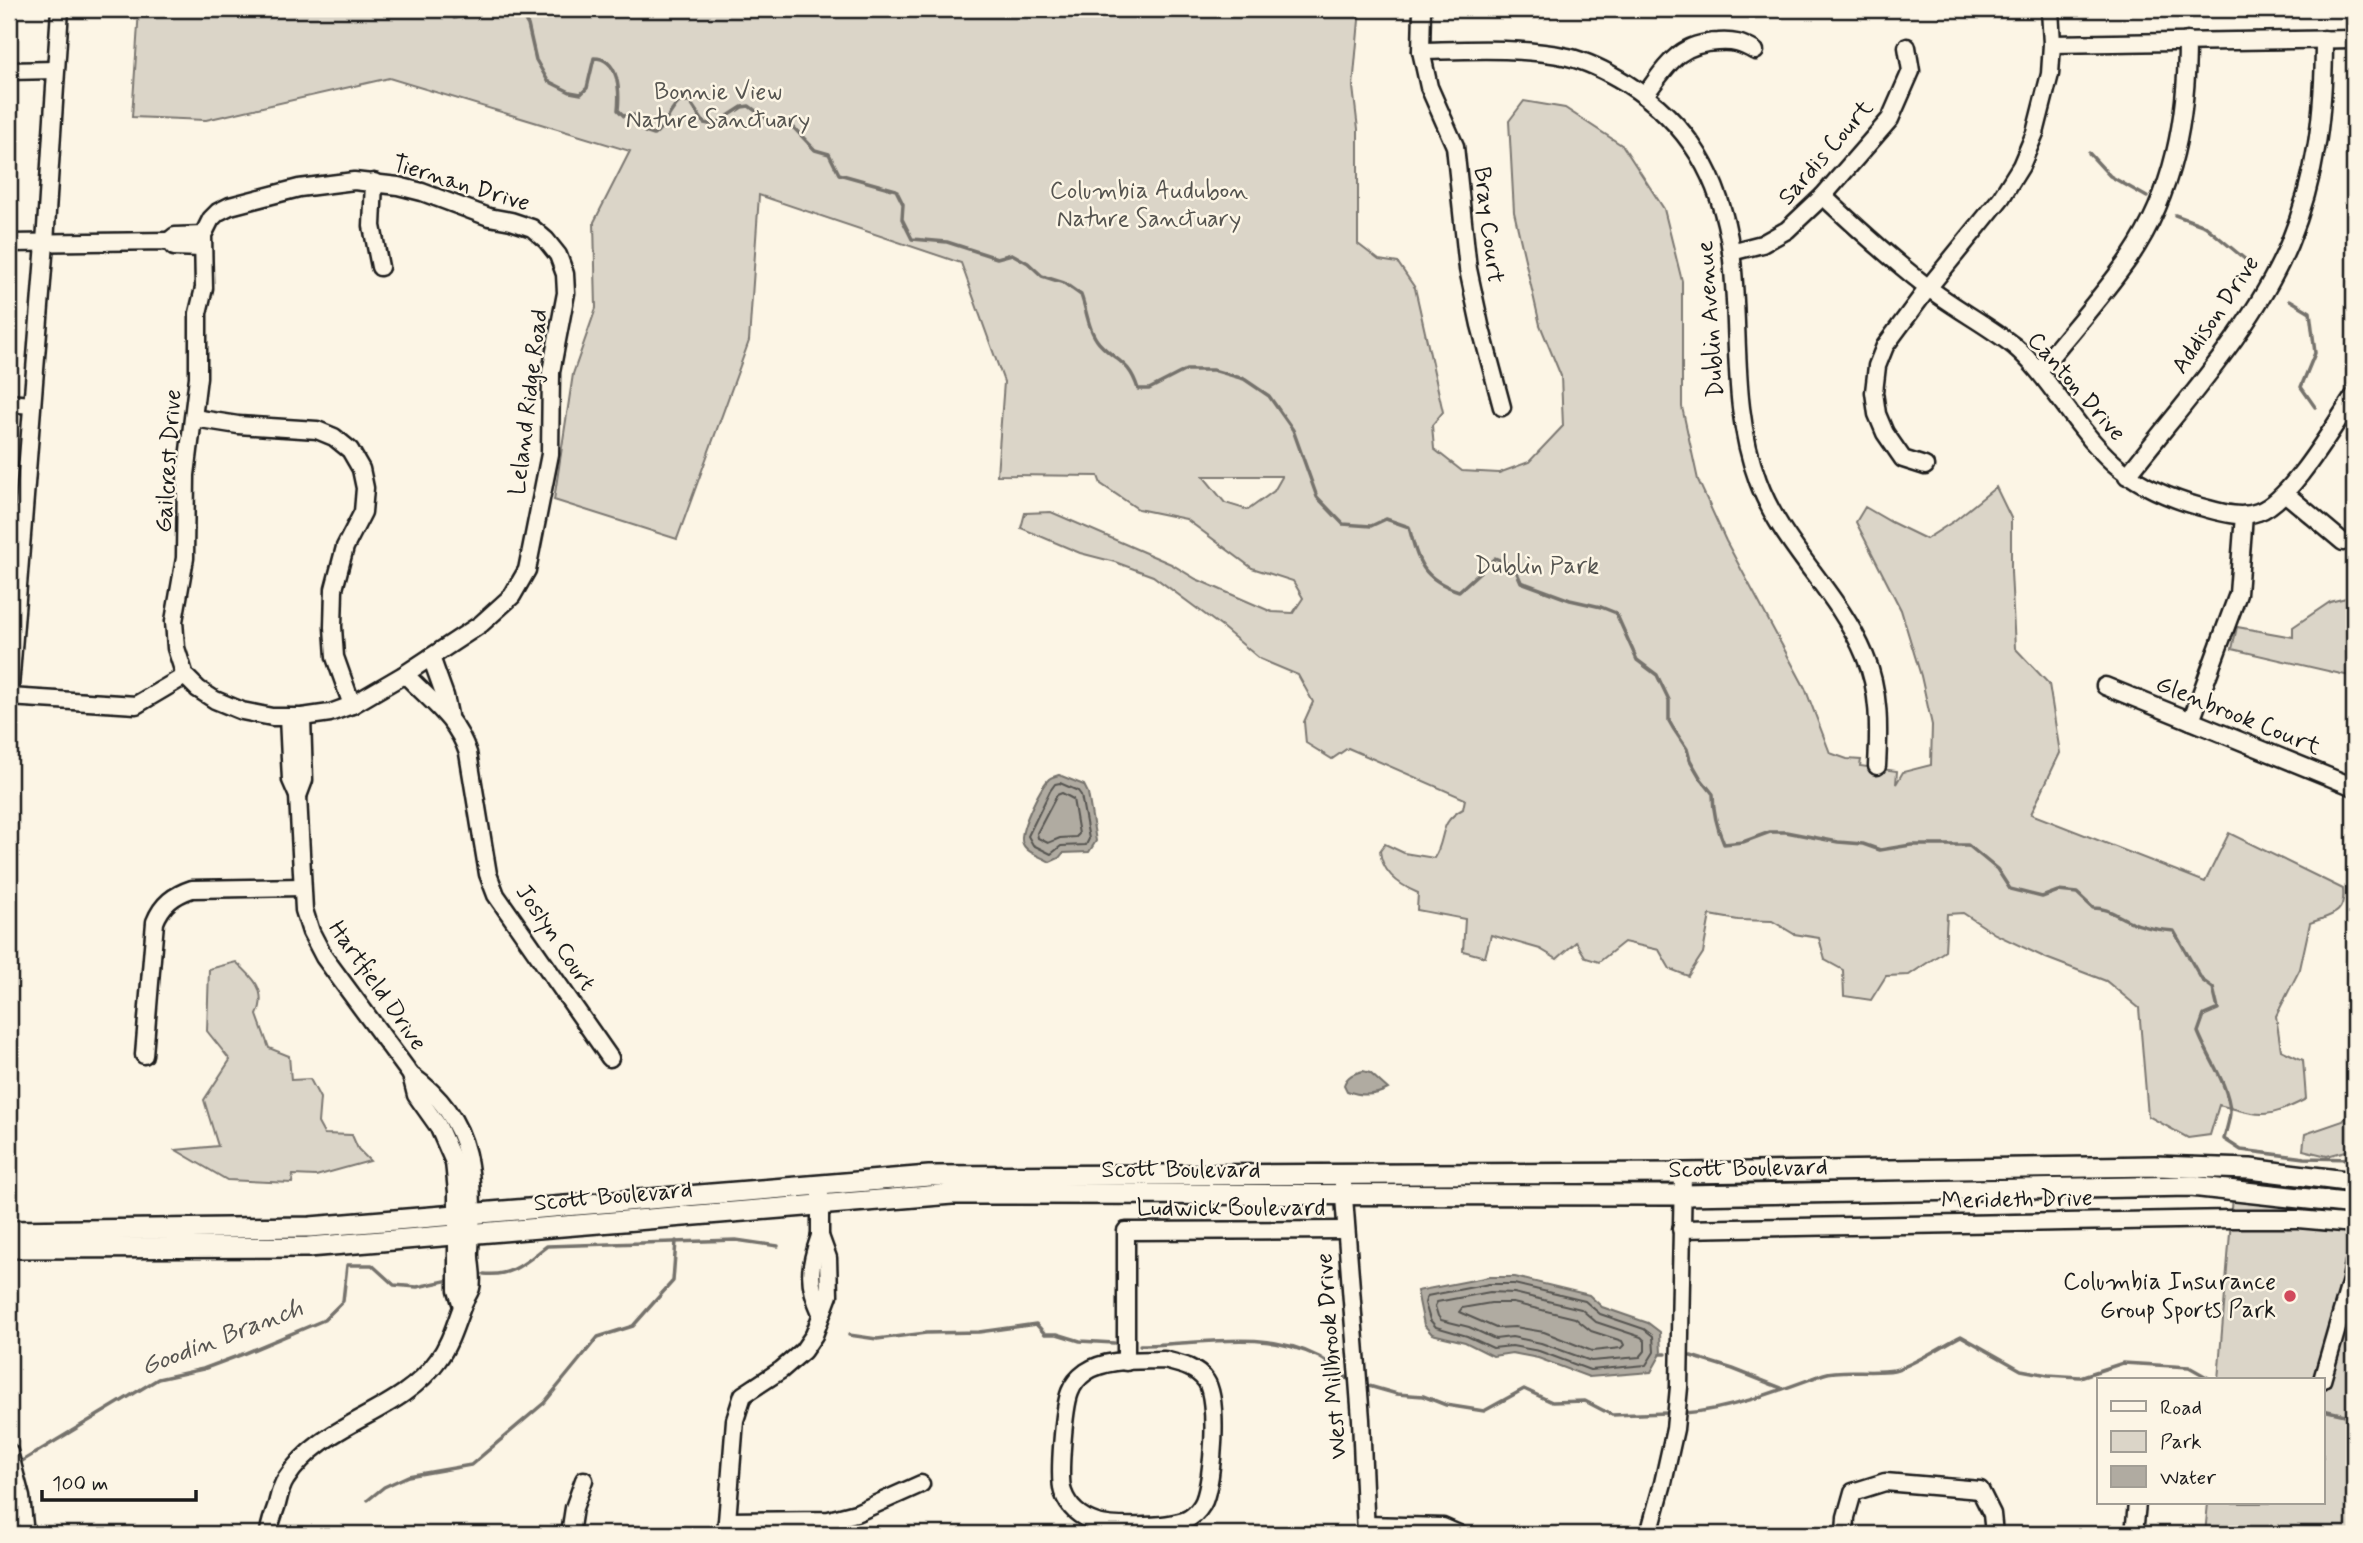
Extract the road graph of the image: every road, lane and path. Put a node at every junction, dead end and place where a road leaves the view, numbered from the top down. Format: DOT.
graph roads {
  1 [pos="60,9"];
  2 [pos="1422,9"];
  3 [pos="2050,9"];
  4 [pos="2324,39"];
  5 [pos="2354,39"];
  6 [pos="2187,41"];
  7 [pos="2052,44"];
  8 [pos="1907,47"];
  9 [pos="1421,51"];
  10 [pos="1755,51"];
  11 [pos="55,70"];
  12 [pos="9,71"];
  13 [pos="1645,95"];
  14 [pos="374,183"];
  15 [pos="1823,196"];
  16 [pos="202,241"];
  17 [pos="9,243"];
  18 [pos="45,243"];
  19 [pos="1731,252"];
  20 [pos="558,255"];
  21 [pos="380,267"];
  22 [pos="1928,288"];
  23 [pos="2039,371"];
  24 [pos="2354,396"];
  25 [pos="9,403"];
  26 [pos="31,405"];
  27 [pos="1502,407"];
  28 [pos="194,418"];
  29 [pos="1925,466"];
  30 [pos="2127,476"];
  31 [pos="2286,494"];
  32 [pos="2244,515"];
  33 [pos="2343,542"];
  34 [pos="13,568"];
  35 [pos="431,657"];
  36 [pos="405,674"];
  37 [pos="185,676"];
  38 [pos="2105,686"];
  39 [pos="9,698"];
  40 [pos="352,705"];
  41 [pos="449,715"];
  42 [pos="295,717"];
  43 [pos="2191,721"];
  44 [pos="1877,766"];
  45 [pos="2354,787"];
  46 [pos="302,887"];
  47 [pos="144,1055"];
  48 [pos="610,1058"];
  49 [pos="1683,1173"];
  50 [pos="2354,1182"];
  51 [pos="818,1184"];
  52 [pos="1343,1185"];
  53 [pos="1682,1195"];
  54 [pos="820,1204"];
  55 [pos="2354,1204"];
  56 [pos="2354,1224"];
  57 [pos="464,1225"];
  58 [pos="1681,1229"];
  59 [pos="1346,1230"];
  60 [pos="9,1231"];
  61 [pos="9,1248"];
  62 [pos="2354,1262"];
  63 [pos="1126,1362"];
  64 [pos="2323,1378"];
  65 [pos="9,1452"];
  66 [pos="584,1480"];
  67 [pos="921,1484"];
  68 [pos="2137,1504"];
  69 [pos="726,1527"];
  70 [pos="1366,1529"];
  71 [pos="25,1534"];
  72 [pos="269,1534"];
  73 [pos="570,1534"];
  74 [pos="1459,1534"];
  75 [pos="1649,1534"];
  76 [pos="1845,1534"];
  77 [pos="1994,1534"];
  78 [pos="2134,1534"];
  1 -- 11 [label="street"];
  2 -- 9 [label="street, Bray Court"];
  3 -- 7 [label="street"];
  4 -- 5 [label="street"];
  4 -- 6 [label="street"];
  4 -- 30 [label="street, Addison Drive"];
  6 -- 7 [label="street"];
  6 -- 23 [label="street"];
  7 -- 22 [label="street"];
  8 -- 15 [label="street, Sardis Court"];
  9 -- 13 [label="street, Dublin Avenue"];
  9 -- 27 [label="street, Bray Court"];
  10 -- 13 [label="street"];
  11 -- 12 [label="street"];
  11 -- 18 [label="street"];
  13 -- 19 [label="street, Dublin Avenue"];
  14 -- 16 [label="street, Tiernan Drive"];
  14 -- 20 [label="street, Tiernan Drive"];
  14 -- 21 [label="street"];
  15 -- 19 [label="street, Sardis Court"];
  15 -- 22 [label="street, Canton Drive"];
  16 -- 18 [label="street"];
  16 -- 28 [label="street, Gailcrest Drive"];
  17 -- 18 [label="street"];
  18 -- 26 [label="street"];
  19 -- 44 [label="street, Dublin Avenue"];
  20 -- 35 [label="street, Leland Ridge Road"];
  22 -- 23 [label="street, Canton Drive"];
  22 -- 29 [label="street"];
  23 -- 30 [label="street, Canton Drive"];
  24 -- 31 [label="street"];
  25 -- 26 [label="street"];
  26 -- 34 [label="street"];
  28 -- 37 [label="street, Gailcrest Drive"];
  28 -- 40 [label="street"];
  30 -- 32 [label="street, Canton Drive"];
  31 -- 32 [label="street"];
  31 -- 33 [label="street"];
  32 -- 43 [label="street"];
  34 -- 39 [label="street"];
  35 -- 36 [label="street, Leland Ridge Road"];
  35 -- 41 [label="street, Joslyn Court"];
  36 -- 40 [label="street, Leland Ridge Road"];
  36 -- 41 [label="street, Joslyn Court"];
  37 -- 39 [label="street"];
  37 -- 42 [label="street, Leland Ridge Road"];
  38 -- 43 [label="street, Glenbrook Court"];
  40 -- 42 [label="street, Leland Ridge Road"];
  41 -- 48 [label="street, Joslyn Court"];
  42 -- 46 [label="street, Hartfield Drive"];
  43 -- 45 [label="street, Glenbrook Court"];
  46 -- 47 [label="street"];
  46 -- 57 [label="street, Hartfield Drive"];
  49 -- 50 [label="main road, Scott Boulevard"];
  49 -- 52 [label="main road, Scott Boulevard"];
  49 -- 53 [label="street"];
  51 -- 52 [label="main road, Scott Boulevard"];
  51 -- 54 [label="street"];
  51 -- 57 [label="main road, Scott Boulevard"];
  52 -- 53 [label="main road, Scott Boulevard"];
  52 -- 54 [label="main road, Scott Boulevard"];
  52 -- 59 [label="street, West Millbrook Drive"];
  53 -- 55 [label="main road, Scott Boulevard"];
  53 -- 58 [label="street"];
  54 -- 57 [label="main road, Scott Boulevard"];
  54 -- 69 [label="street"];
  56 -- 58 [label="street, Merideth Drive"];
  57 -- 60 [label="main road, Scott Boulevard"];
  57 -- 61 [label="main road, Scott Boulevard"];
  57 -- 72 [label="street, Hartfield Drive"];
  58 -- 75 [label="street"];
  59 -- 63 [label="street, Ludwick Boulevard"];
  59 -- 70 [label="street, West Millbrook Drive"];
  62 -- 64 [label="street"];
  63 -- 63 [label="street"];
  65 -- 71 [label="street"];
  66 -- 73 [label="street"];
  67 -- 69 [label="street"];
  68 -- 78 [label="street"];
  70 -- 74 [label="street"];
  76 -- 77 [label="street"];
}
